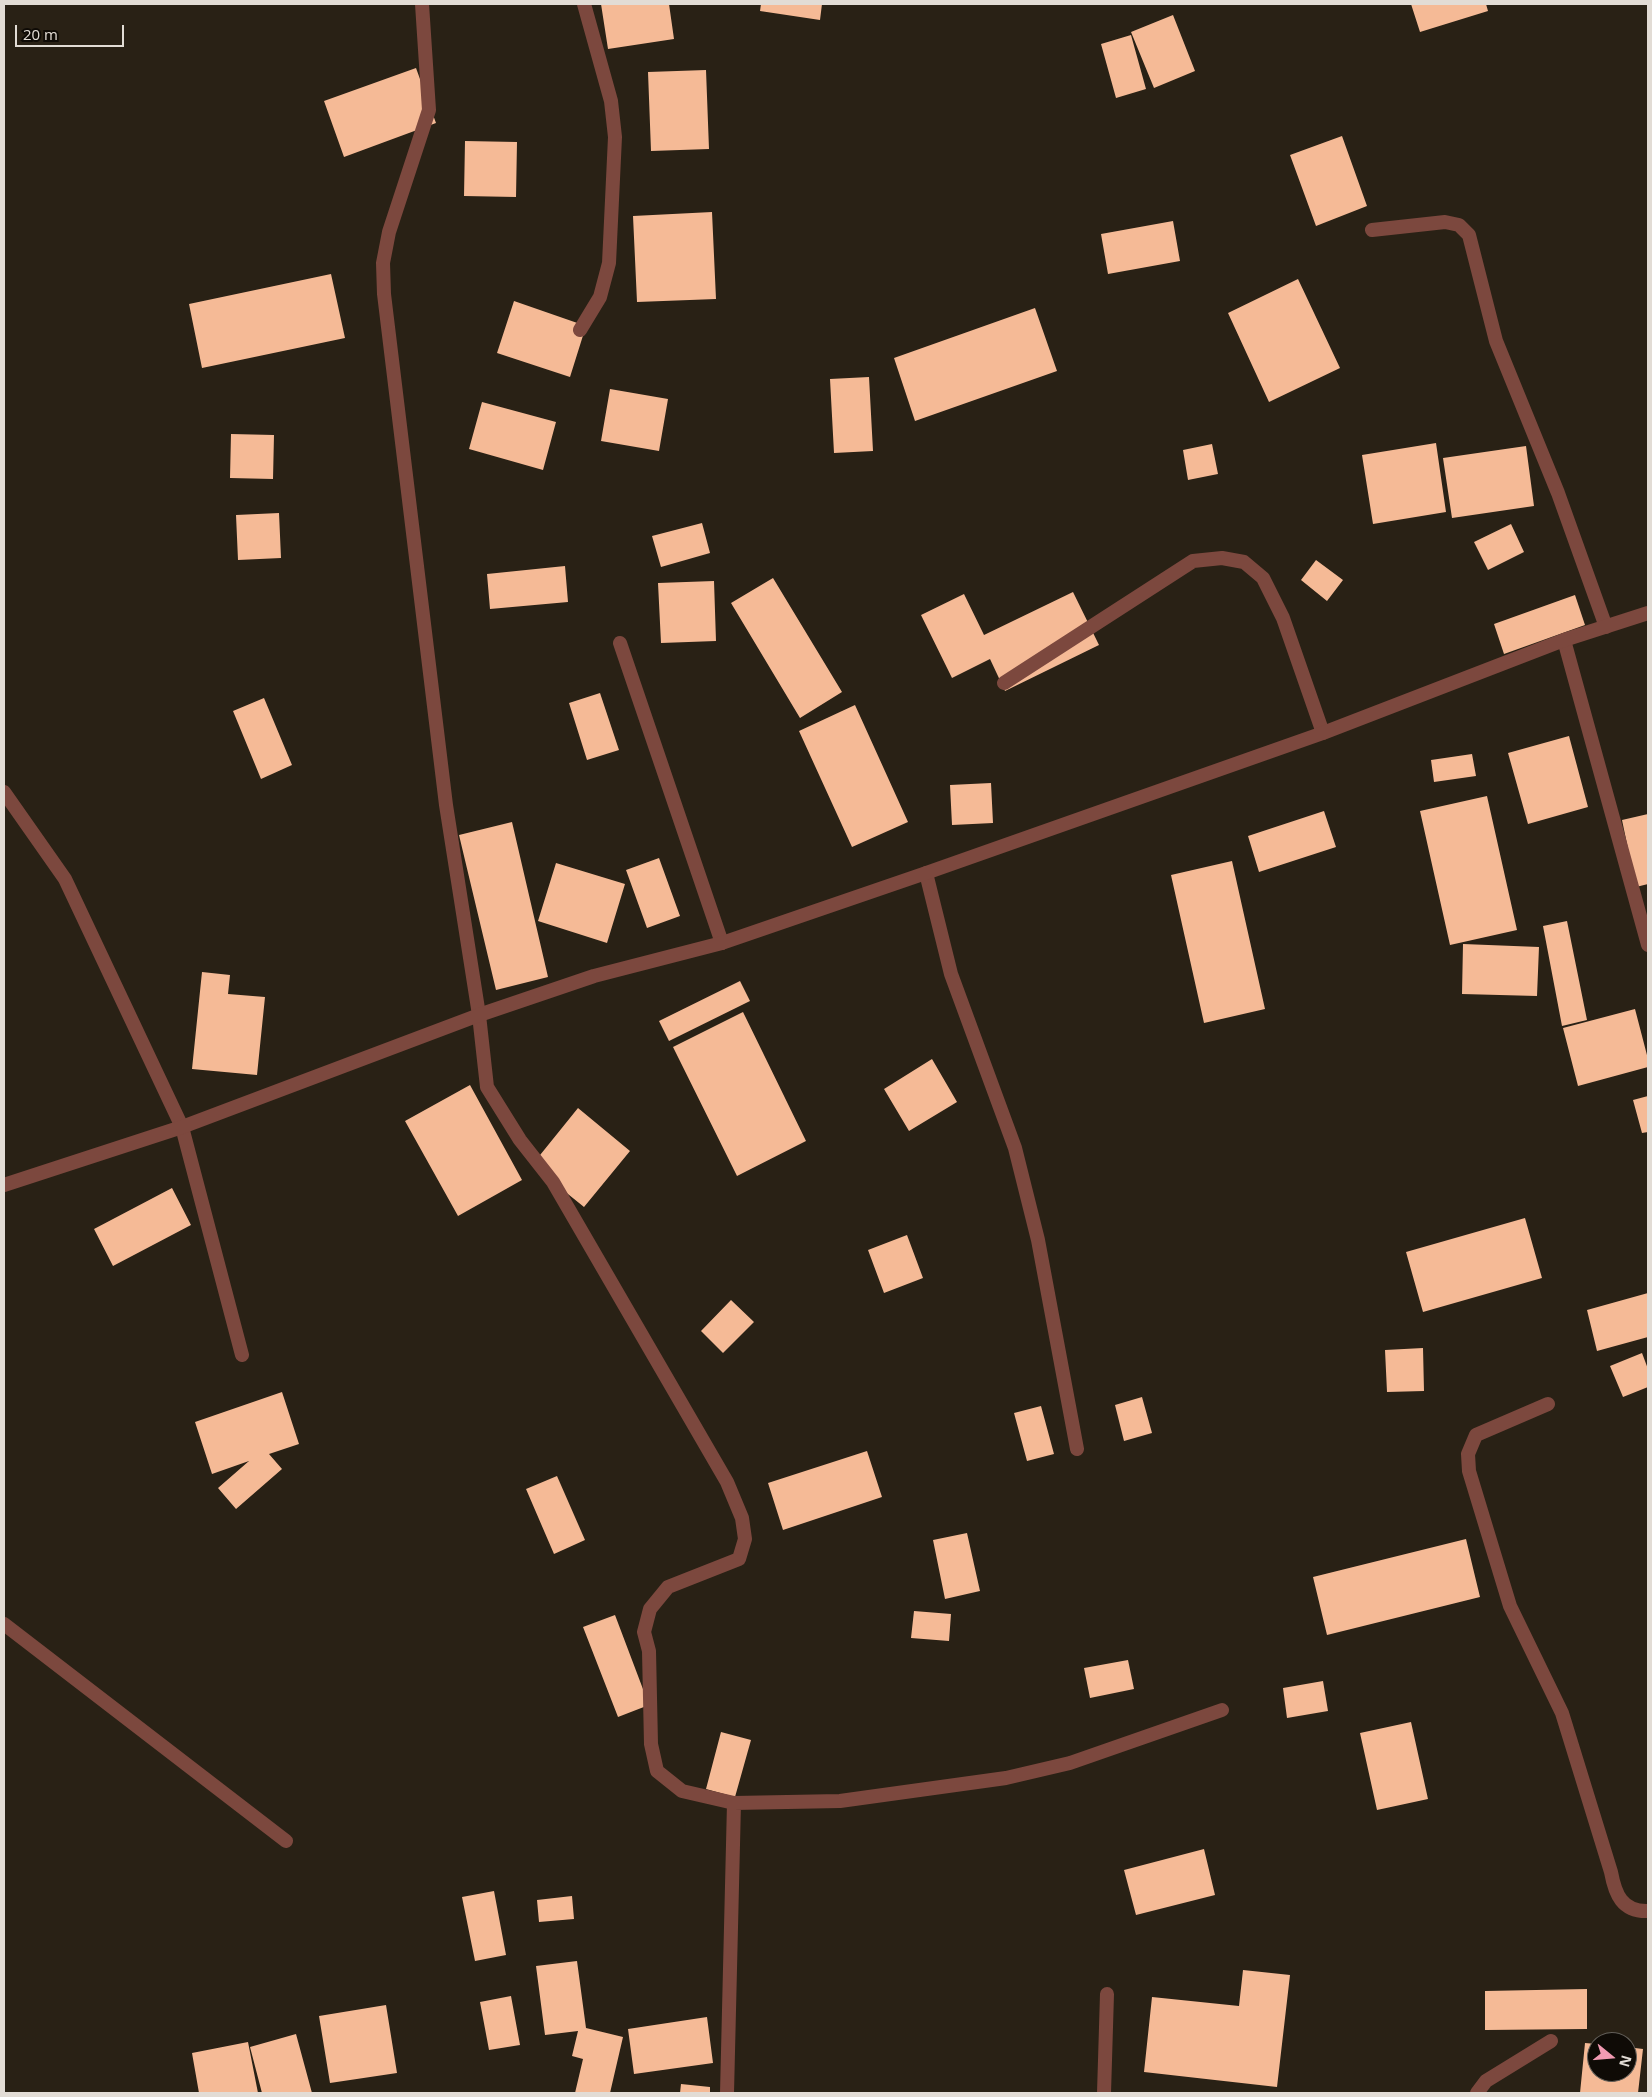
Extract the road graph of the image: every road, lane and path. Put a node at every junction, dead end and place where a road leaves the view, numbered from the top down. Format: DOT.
graph roads {
  1 [pos="422,4"];
  2 [pos="584,4"];
  3 [pos="1372,230"];
  4 [pos="580,330"];
  5 [pos="1648,613"];
  6 [pos="1606,627"];
  7 [pos="1564,640"];
  8 [pos="620,643"];
  9 [pos="1004,683"];
  10 [pos="1323,732"];
  11 [pos="4,792"];
  12 [pos="926,873"];
  13 [pos="722,943"];
  14 [pos="1648,945"];
  15 [pos="479,1015"];
  16 [pos="182,1127"];
  17 [pos="4,1185"];
  18 [pos="242,1355"];
  19 [pos="1548,1404"];
  20 [pos="1077,1449"];
  21 [pos="4,1624"];
  22 [pos="1222,1710"];
  23 [pos="734,1803"];
  24 [pos="286,1841"];
  25 [pos="1648,1911"];
  26 [pos="1107,1994"];
  27 [pos="1551,2041"];
  28 [pos="727,2093"];
  29 [pos="1104,2093"];
  30 [pos="1477,2093"];
  1 -- 15 [label="street"];
  2 -- 4 [label="street"];
  3 -- 6 [label="street"];
  5 -- 6 [label="street"];
  6 -- 7 [label="street"];
  7 -- 10 [label="street"];
  7 -- 14 [label="street"];
  8 -- 13 [label="street"];
  9 -- 10 [label="street"];
  10 -- 12 [label="street"];
  11 -- 16 [label="street"];
  12 -- 13 [label="street"];
  12 -- 20 [label="street"];
  13 -- 15 [label="street"];
  15 -- 16 [label="street"];
  15 -- 23 [label="street"];
  16 -- 17 [label="street"];
  16 -- 18 [label="street"];
  19 -- 25 [label="street"];
  21 -- 24 [label="street"];
  22 -- 23 [label="street"];
  23 -- 28 [label="street"];
  26 -- 29 [label="street"];
  27 -- 30 [label="street"];
}
